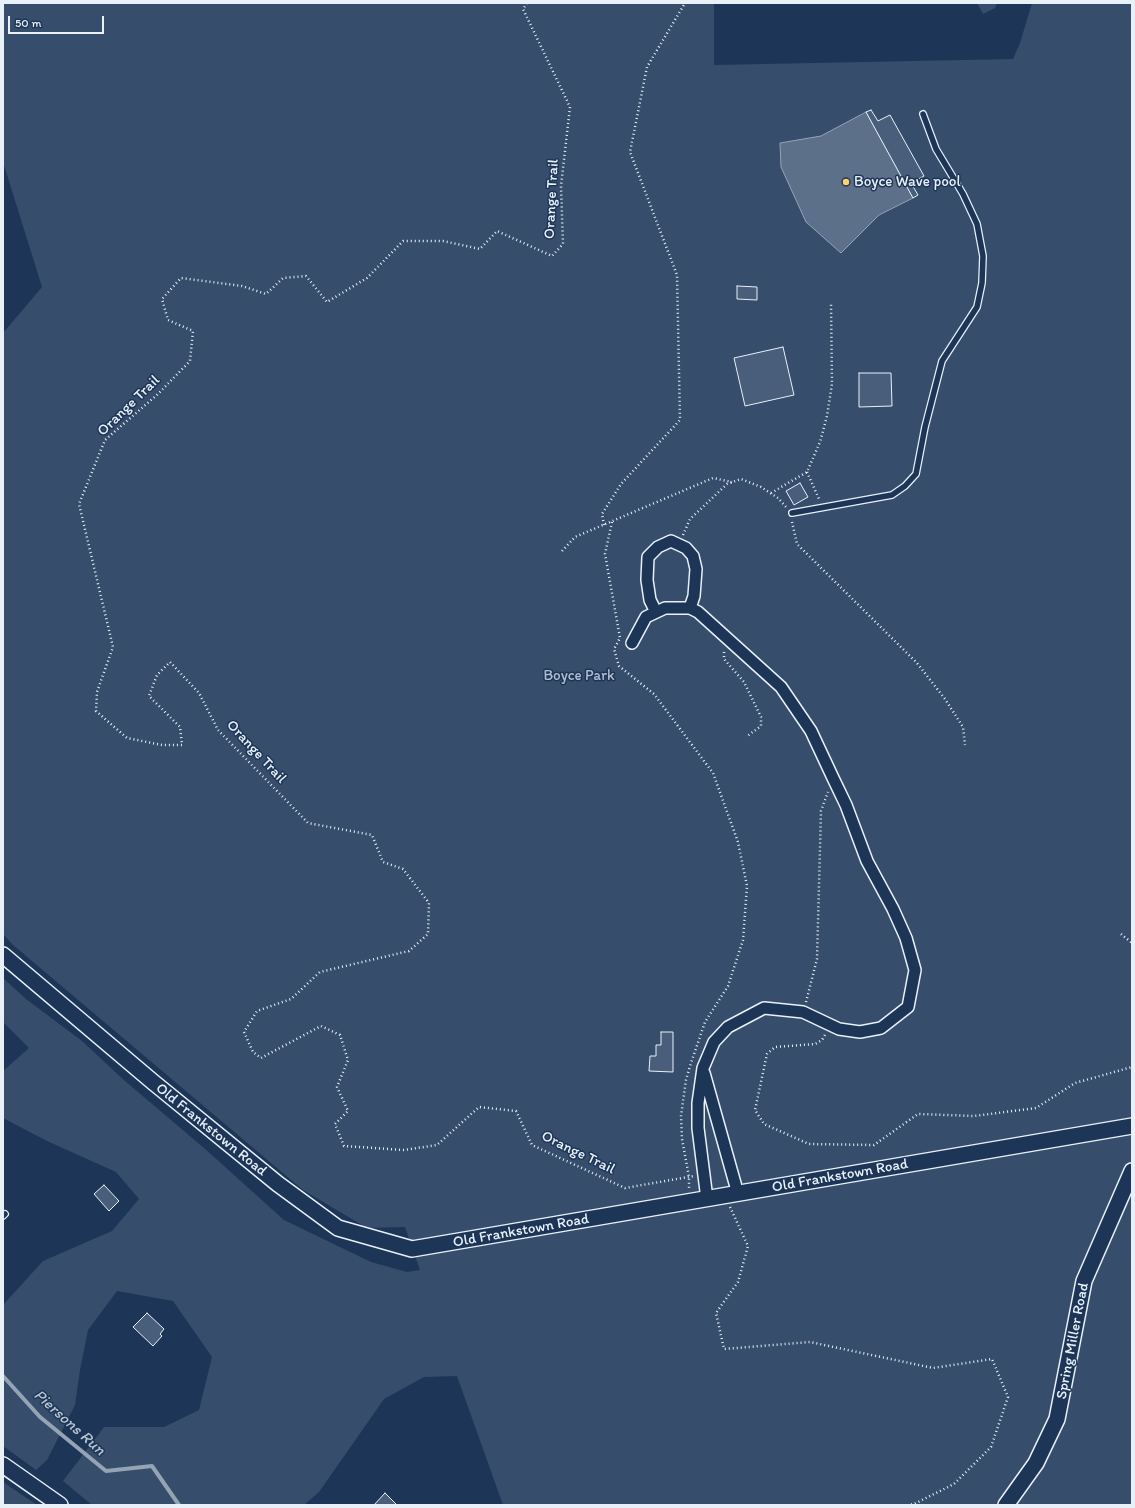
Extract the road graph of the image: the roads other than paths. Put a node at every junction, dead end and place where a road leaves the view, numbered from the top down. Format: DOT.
graph roads {
  1 [pos="923,114"];
  2 [pos="792,513"];
  3 [pos="690,608"];
  4 [pos="656,612"];
  5 [pos="632,643"];
  6 [pos="3,955"];
  7 [pos="703,1068"];
  8 [pos="1132,1126"];
  9 [pos="1132,1171"];
  10 [pos="731,1195"];
  11 [pos="707,1199"];
  12 [pos="3,1465"];
  13 [pos="60,1505"];
  14 [pos="1006,1505"];
  1 -- 2 [label="lane"];
  3 -- 4 [label="street"];
  3 -- 4 [label="street"];
  3 -- 7 [label="street"];
  4 -- 5 [label="street"];
  6 -- 11 [label="street, Old Frankstown Road"];
  7 -- 10 [label="street"];
  7 -- 11 [label="street"];
  8 -- 10 [label="street, Old Frankstown Road"];
  9 -- 14 [label="street, Spring Miller Road"];
  10 -- 11 [label="street, Old Frankstown Road"];
  12 -- 13 [label="street"];
}
